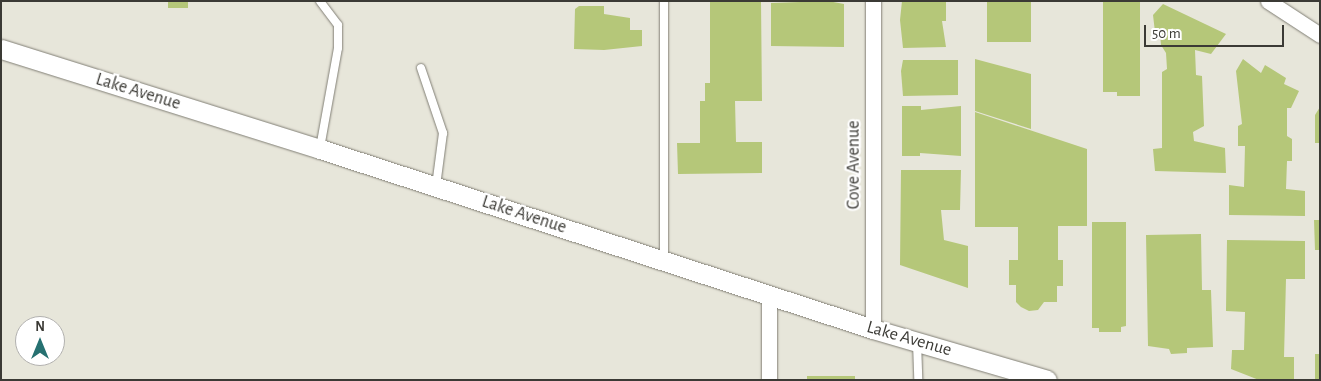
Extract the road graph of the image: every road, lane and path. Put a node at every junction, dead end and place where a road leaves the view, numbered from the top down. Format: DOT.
graph roads {
  1 [pos="320,1"];
  2 [pos="664,1"];
  3 [pos="873,1"];
  4 [pos="1268,1"];
  5 [pos="1320,35"];
  6 [pos="1,49"];
  7 [pos="421,68"];
  8 [pos="320,148"];
  9 [pos="436,187"];
  10 [pos="664,261"];
  11 [pos="769,295"];
  12 [pos="873,329"];
  13 [pos="918,342"];
  14 [pos="769,380"];
  15 [pos="918,380"];
  16 [pos="1047,380"];
  1 -- 8 [label="lane"];
  2 -- 10 [label="lane"];
  3 -- 12 [label="street, Cove Avenue"];
  4 -- 5 [label="street"];
  6 -- 8 [label="street, Lake Avenue"];
  7 -- 9 [label="lane"];
  8 -- 9 [label="street, Lake Avenue"];
  9 -- 10 [label="street, Lake Avenue"];
  10 -- 11 [label="street, Lake Avenue"];
  11 -- 12 [label="street, Lake Avenue"];
  11 -- 14 [label="street"];
  12 -- 13 [label="street, Lake Avenue"];
  13 -- 15 [label="lane"];
  13 -- 16 [label="street, Lake Avenue"];
}
